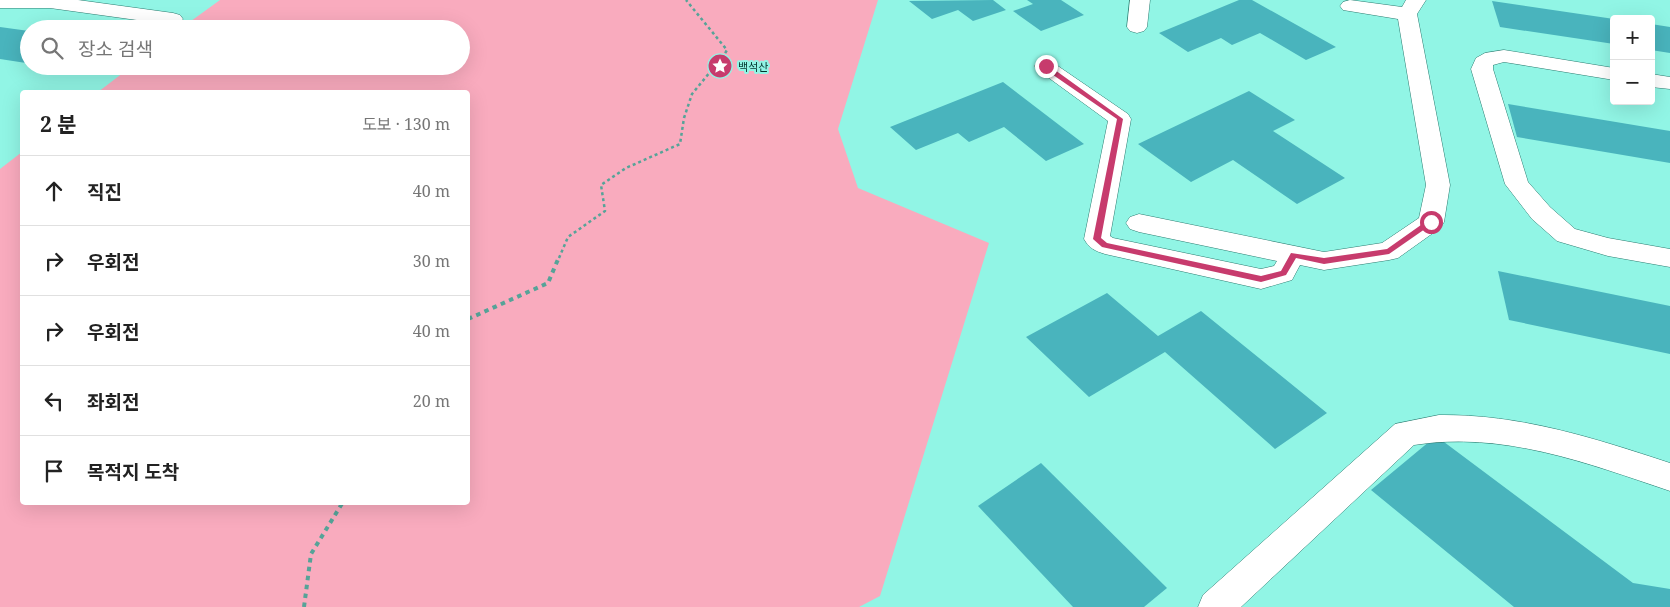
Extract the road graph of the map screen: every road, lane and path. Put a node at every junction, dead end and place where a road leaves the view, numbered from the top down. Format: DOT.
graph roads {
  1 [pos="686,0"];
  2 [pos="1140,0"];
  3 [pos="0,2"];
  4 [pos="1350,6"];
  5 [pos="1412,7"];
  6 [pos="172,20"];
  7 [pos="1136,27"];
  8 [pos="1046,66"];
  9 [pos="1610,73"];
  10 [pos="1655,81"];
  11 [pos="1670,83"];
  12 [pos="1139,223"];
  13 [pos="1293,255"];
  14 [pos="1670,258"];
  15 [pos="470,318"];
  16 [pos="1670,477"];
  17 [pos="340,505"];
  18 [pos="304,607"];
  19 [pos="1216,607"];
  1 -- 15 [label="path"];
  2 -- 7 [label="lane"];
  3 -- 6 [label="lane"];
  4 -- 5 [label="lane"];
  5 -- 13 [label="lane"];
  8 -- 13 [label="lane"];
  9 -- 14 [label="lane"];
  10 -- 11 [label="lane"];
  12 -- 13 [label="lane"];
  16 -- 19 [label="lane"];
  17 -- 18 [label="path"];
}
